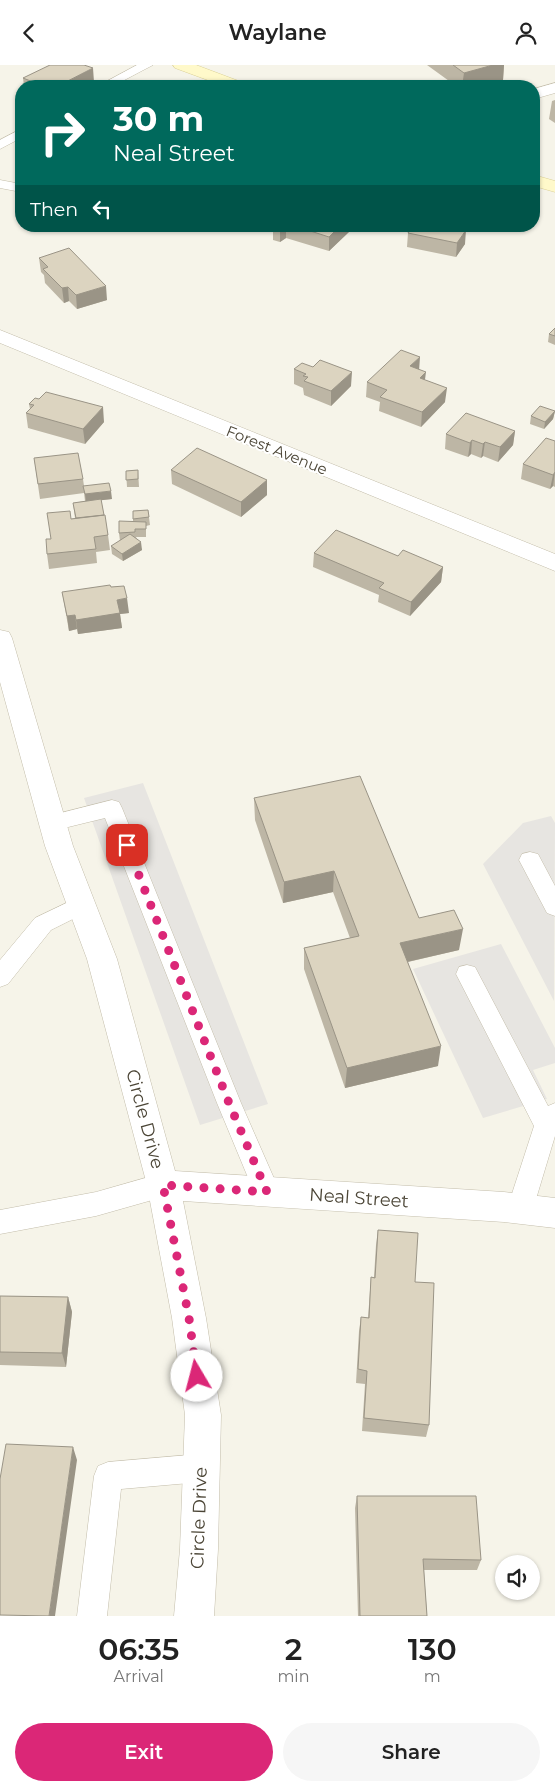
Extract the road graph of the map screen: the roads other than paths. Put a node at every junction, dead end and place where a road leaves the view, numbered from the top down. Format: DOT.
graph roads {
  1 [pos="147,65"];
  2 [pos="181,65"];
  3 [pos="116,80"];
  4 [pos="222,80"];
  5 [pos="555,88"];
  6 [pos="540,92"];
  7 [pos="15,136"];
  8 [pos="0,145"];
  9 [pos="540,182"];
  10 [pos="0,184"];
  11 [pos="15,187"];
  12 [pos="555,187"];
  13 [pos="0,336"];
  14 [pos="555,563"];
  15 [pos="0,638"];
  16 [pos="52,823"];
  17 [pos="530,860"];
  18 [pos="81,905"];
  19 [pos="555,907"];
  20 [pos="466,974"];
  21 [pos="0,977"];
  22 [pos="550,1119"];
  23 [pos="163,1185"];
  24 [pos="267,1192"];
  25 [pos="520,1209"];
  26 [pos="555,1213"];
  27 [pos="0,1222"];
  28 [pos="201,1468"];
  29 [pos="92,1616"];
  30 [pos="194,1616"];
  1 -- 3 [label="lane"];
  2 -- 4 [label="main road"];
  5 -- 6 [label="street"];
  7 -- 8 [label="lane"];
  9 -- 12 [label="main road"];
  10 -- 11 [label="lane"];
  13 -- 14 [label="street, Forest Avenue"];
  15 -- 16 [label="street, Circle Drive"];
  16 -- 18 [label="street, Circle Drive"];
  16 -- 24 [label="lane"];
  17 -- 19 [label="lane"];
  18 -- 21 [label="lane"];
  18 -- 23 [label="street, Circle Drive"];
  20 -- 22 [label="lane"];
  22 -- 25 [label="lane"];
  23 -- 24 [label="street, Neal Street"];
  23 -- 27 [label="lane"];
  23 -- 28 [label="street, Circle Drive"];
  24 -- 25 [label="street, Neal Street"];
  25 -- 26 [label="street, Neal Street"];
  28 -- 29 [label="lane"];
  28 -- 30 [label="street, Circle Drive"];
}
